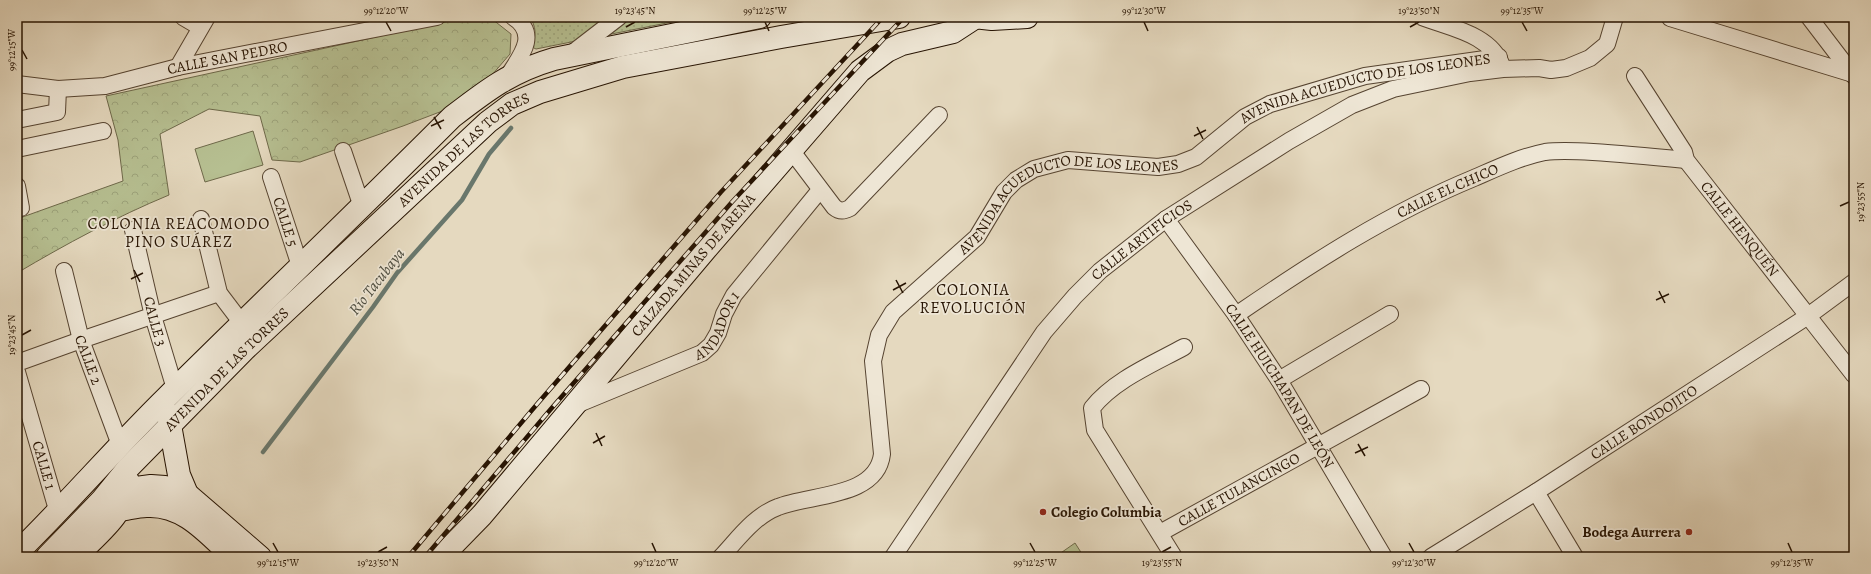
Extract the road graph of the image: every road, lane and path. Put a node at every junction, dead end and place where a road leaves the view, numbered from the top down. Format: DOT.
graph roads {
  1 [pos="183,17"];
  2 [pos="437,17"];
  3 [pos="513,17"];
  4 [pos="619,17"];
  5 [pos="760,17"];
  6 [pos="899,17"];
  7 [pos="1027,17"];
  8 [pos="1422,17"];
  9 [pos="1615,17"];
  10 [pos="1809,17"];
  11 [pos="982,18"];
  12 [pos="1670,18"];
  13 [pos="394,20"];
  14 [pos="204,22"];
  15 [pos="568,56"];
  16 [pos="1501,63"];
  17 [pos="178,67"];
  18 [pos="1853,75"];
  19 [pos="508,76"];
  20 [pos="1635,76"];
  21 [pos="17,84"];
  22 [pos="58,89"];
  23 [pos="939,115"];
  24 [pos="17,120"];
  25 [pos="103,131"];
  26 [pos="17,149"];
  27 [pos="791,150"];
  28 [pos="343,151"];
  29 [pos="1686,160"];
  30 [pos="271,177"];
  31 [pos="17,186"];
  32 [pos="820,190"];
  33 [pos="362,207"];
  34 [pos="21,208"];
  35 [pos="201,219"];
  36 [pos="1166,219"];
  37 [pos="133,230"];
  38 [pos="300,266"];
  39 [pos="64,271"];
  40 [pos="1854,282"];
  41 [pos="219,293"];
  42 [pos="1390,314"];
  43 [pos="1236,315"];
  44 [pos="154,316"];
  45 [pos="1808,316"];
  46 [pos="242,322"];
  47 [pos="81,340"];
  48 [pos="1184,347"];
  49 [pos="17,363"];
  50 [pos="17,372"];
  51 [pos="1854,375"];
  52 [pos="1280,380"];
  53 [pos="1421,389"];
  54 [pos="171,393"];
  55 [pos="572,406"];
  56 [pos="169,425"];
  57 [pos="120,445"];
  58 [pos="1318,446"];
  59 [pos="128,479"];
  60 [pos="1536,492"];
  61 [pos="186,494"];
  62 [pos="110,505"];
  63 [pos="58,513"];
  64 [pos="1160,533"];
  65 [pos="449,552"];
  66 [pos="17,553"];
  67 [pos="47,557"];
  68 [pos="75,557"];
  69 [pos="233,557"];
  70 [pos="260,557"];
  71 [pos="721,557"];
  72 [pos="893,557"];
  73 [pos="1174,557"];
  74 [pos="1384,557"];
  75 [pos="1431,557"];
  76 [pos="1575,557"];
  1 -- 14 [label="street"];
  2 -- 13 [label="street, CALLE SAN PEDRO"];
  3 -- 19 [label="street"];
  4 -- 15 [label="street"];
  5 -- 15 [label="street, AVENIDA DE LAS TORRES"];
  6 -- 56 [label="street, AVENIDA DE LAS TORRES"];
  7 -- 11 [label="street"];
  8 -- 16 [label="street"];
  9 -- 16 [label="street, AVENIDA ACUEDUCTO DE LOS LEONES"];
  10 -- 18 [label="street"];
  11 -- 27 [label="street, CALZADA MINAS DE ARENA"];
  12 -- 18 [label="street"];
  13 -- 17 [label="street, CALLE SAN PEDRO"];
  14 -- 17 [label="street"];
  15 -- 19 [label="street, AVENIDA DE LAS TORRES"];
  16 -- 36 [label="street, CALLE ARTIFICIOS"];
  16 -- 71 [label="street, AVENIDA ACUEDUCTO DE LOS LEONES"];
  17 -- 22 [label="street, CALLE SAN PEDRO"];
  19 -- 33 [label="street, AVENIDA DE LAS TORRES"];
  20 -- 29 [label="street, CALLE HENQUÉN"];
  21 -- 22 [label="street, CALLE SAN PEDRO"];
  22 -- 24 [label="street"];
  23 -- 32 [label="street"];
  25 -- 26 [label="street"];
  27 -- 32 [label="street"];
  27 -- 55 [label="street, CALZADA MINAS DE ARENA"];
  28 -- 33 [label="street"];
  29 -- 43 [label="street, CALLE EL CHICO"];
  29 -- 45 [label="street, CALLE HENQUÉN"];
  30 -- 38 [label="street, CALLE 5"];
  31 -- 34 [label="street"];
  32 -- 55 [label="street, ANDADOR 1"];
  33 -- 38 [label="street, AVENIDA DE LAS TORRES"];
  35 -- 41 [label="street"];
  36 -- 43 [label="street, CALLE HUICHAPAN DE LEÓN"];
  36 -- 72 [label="street, CALLE ARTIFICIOS"];
  37 -- 44 [label="street, CALLE 3"];
  38 -- 46 [label="street, AVENIDA DE LAS TORRES"];
  39 -- 47 [label="street, CALLE 2"];
  40 -- 45 [label="street, CALLE BONDOJITO"];
  41 -- 44 [label="street"];
  41 -- 46 [label="street"];
  42 -- 52 [label="street"];
  43 -- 52 [label="street, CALLE HUICHAPAN DE LEÓN"];
  44 -- 47 [label="street"];
  44 -- 54 [label="street, CALLE 3"];
  45 -- 51 [label="street, CALLE HENQUÉN"];
  45 -- 60 [label="street, CALLE BONDOJITO"];
  46 -- 54 [label="street, AVENIDA DE LAS TORRES"];
  47 -- 49 [label="street"];
  47 -- 57 [label="street, CALLE 2"];
  48 -- 64 [label="street"];
  50 -- 63 [label="street, CALLE 1"];
  52 -- 58 [label="street, CALLE HUICHAPAN DE LEÓN"];
  53 -- 58 [label="street, CALLE TULANCINGO"];
  54 -- 56 [label="street"];
  54 -- 57 [label="street, AVENIDA DE LAS TORRES"];
  55 -- 65 [label="street, CALZADA MINAS DE ARENA"];
  56 -- 59 [label="street, AVENIDA DE LAS TORRES"];
  56 -- 61 [label="street"];
  57 -- 59 [label="street"];
  57 -- 63 [label="street, AVENIDA DE LAS TORRES"];
  58 -- 64 [label="street, CALLE TULANCINGO"];
  58 -- 74 [label="street, CALLE HUICHAPAN DE LEÓN"];
  59 -- 61 [label="street"];
  59 -- 62 [label="street, AVENIDA DE LAS TORRES"];
  60 -- 75 [label="street, CALLE BONDOJITO"];
  60 -- 76 [label="street"];
  61 -- 70 [label="street"];
  62 -- 67 [label="street, AVENIDA DE LAS TORRES"];
  62 -- 68 [label="street, AVENIDA DE LAS TORRES"];
  62 -- 69 [label="street"];
  63 -- 66 [label="street, AVENIDA DE LAS TORRES"];
  64 -- 73 [label="street"];
}
